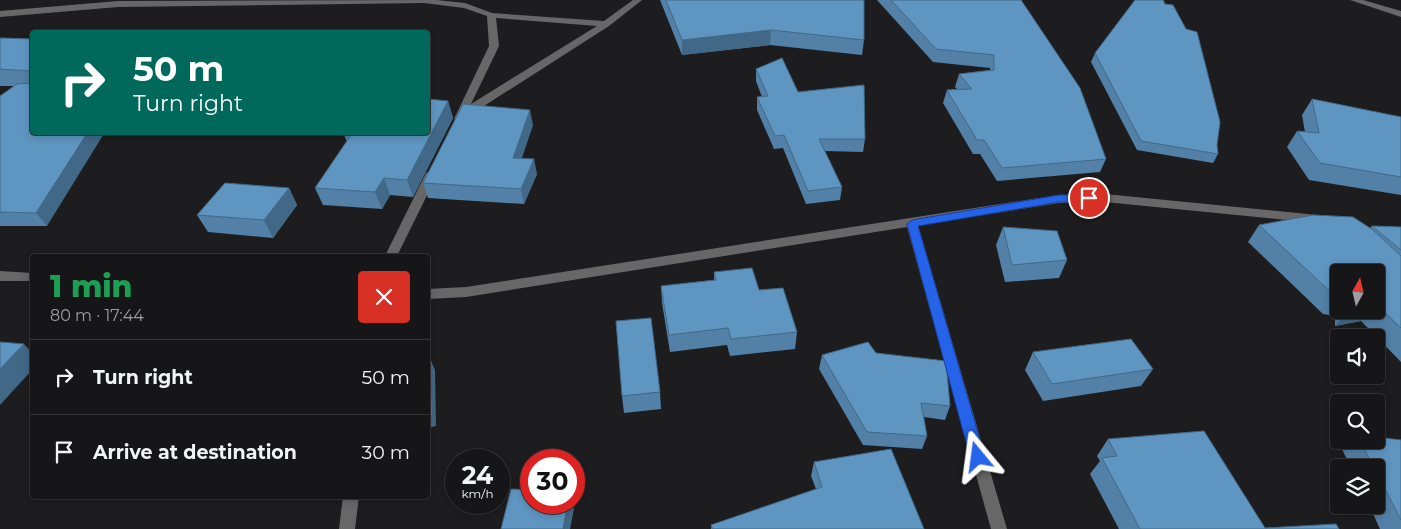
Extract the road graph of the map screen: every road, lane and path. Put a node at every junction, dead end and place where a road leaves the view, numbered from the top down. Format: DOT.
graph roads {
  1 [pos="638,0"];
  2 [pos="1354,0"];
  3 [pos="0,14"];
  4 [pos="1401,14"];
  5 [pos="491,15"];
  6 [pos="606,24"];
  7 [pos="462,114"];
  8 [pos="453,132"];
  9 [pos="440,159"];
  10 [pos="1327,222"];
  11 [pos="912,224"];
  12 [pos="392,254"];
  13 [pos="0,276"];
  14 [pos="30,277"];
  15 [pos="430,294"];
  16 [pos="351,499"];
  17 [pos="347,529"];
  18 [pos="999,529"];
  1 -- 6 [label="street"];
  2 -- 4 [label="street"];
  3 -- 5 [label="street"];
  5 -- 6 [label="street"];
  5 -- 7 [label="street"];
  6 -- 7 [label="street"];
  7 -- 8 [label="street"];
  9 -- 12 [label="street"];
  10 -- 11 [label="street"];
  11 -- 15 [label="street"];
  11 -- 18 [label="street"];
  13 -- 14 [label="street"];
  16 -- 17 [label="street"];
}
